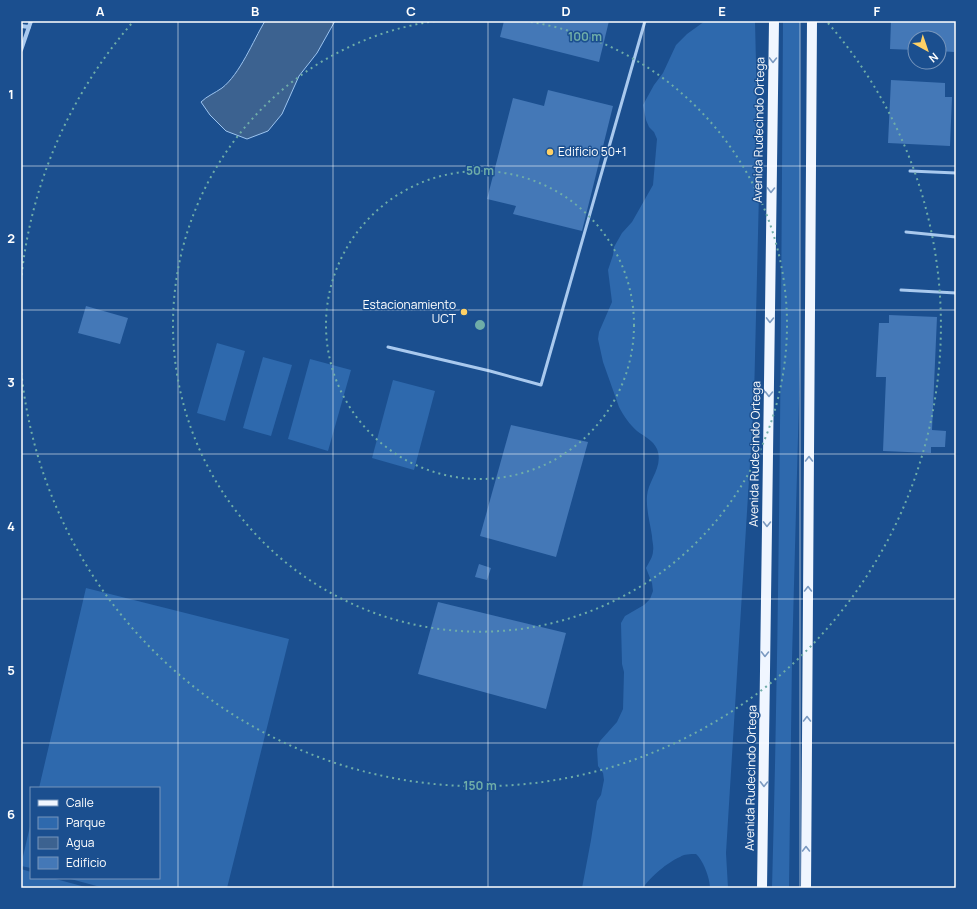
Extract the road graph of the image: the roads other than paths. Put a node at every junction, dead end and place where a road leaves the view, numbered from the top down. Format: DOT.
graph roads {
  1 [pos="31,21"];
  2 [pos="645,21"];
  3 [pos="774,21"];
  4 [pos="812,21"];
  5 [pos="21,26"];
  6 [pos="29,27"];
  7 [pos="21,50"];
  8 [pos="910,171"];
  9 [pos="956,173"];
  10 [pos="906,232"];
  11 [pos="956,237"];
  12 [pos="901,290"];
  13 [pos="956,294"];
  14 [pos="388,347"];
  15 [pos="762,888"];
  16 [pos="806,888"];
  1 -- 6 [label="street"];
  2 -- 14 [label="lane"];
  3 -- 15 [label="main road, Avenida Rudecindo Ortega, one-way"];
  16 -- 4 [label="main road, one-way"];
  5 -- 6 [label="street"];
  6 -- 7 [label="street"];
  8 -- 9 [label="lane"];
  10 -- 11 [label="lane"];
  12 -- 13 [label="lane"];
}
